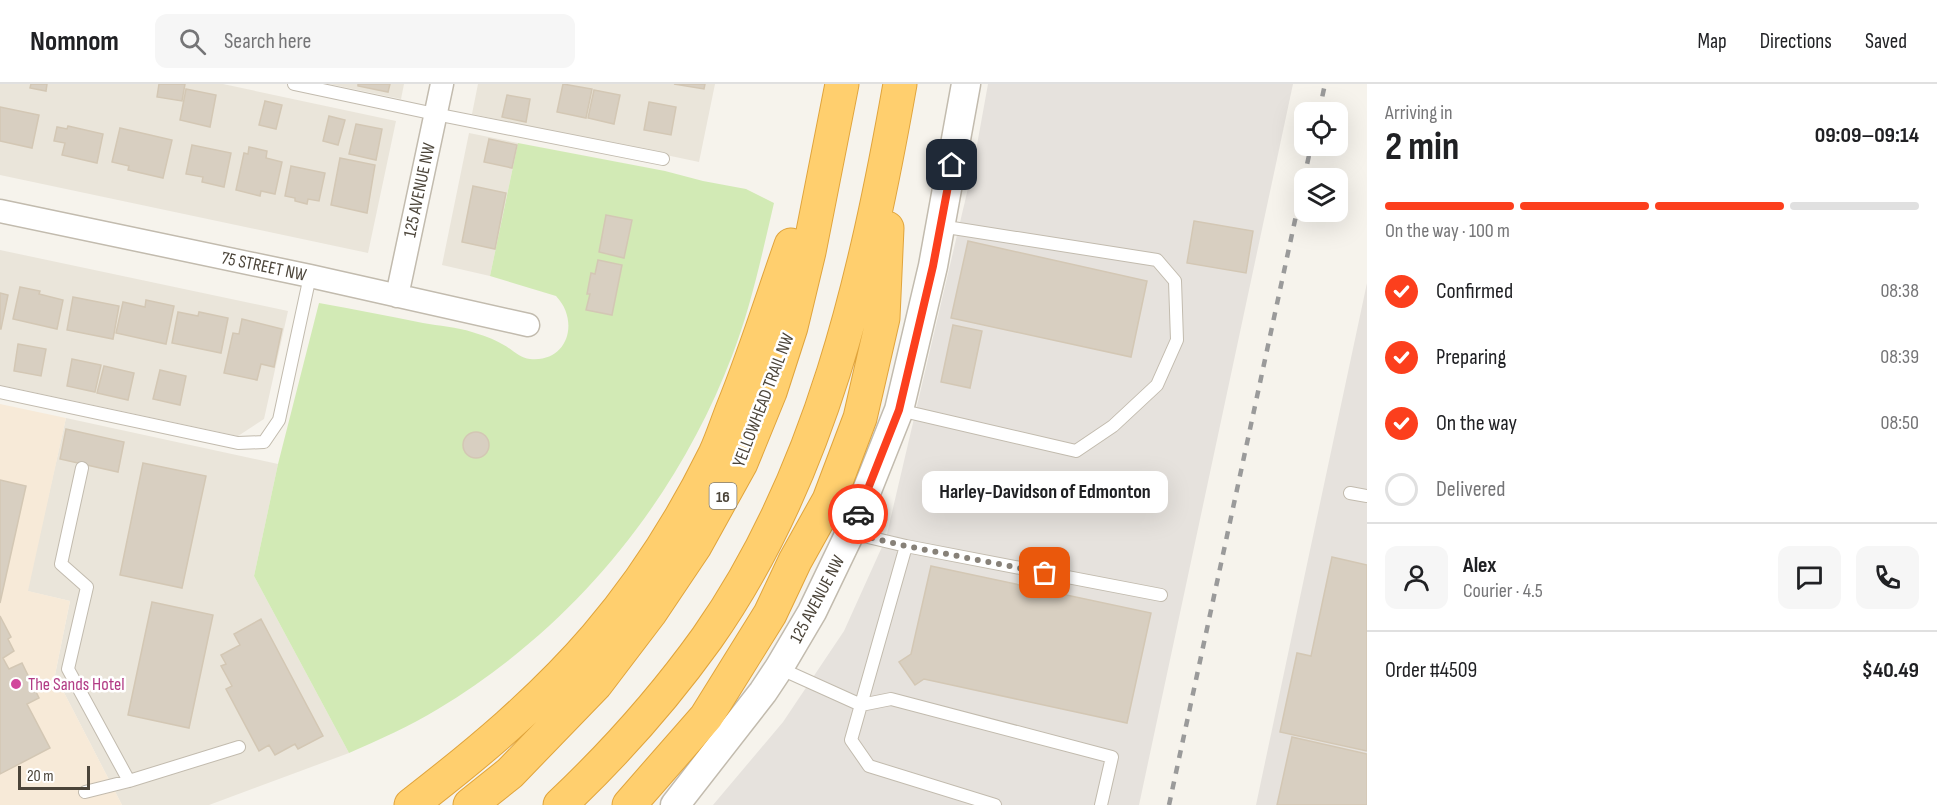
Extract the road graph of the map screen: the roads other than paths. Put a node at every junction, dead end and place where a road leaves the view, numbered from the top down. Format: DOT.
graph roads {
  1 [pos="294,84"];
  2 [pos="442,84"];
  3 [pos="900,84"];
  4 [pos="966,84"];
  5 [pos="839,98"];
  6 [pos="435,114"];
  7 [pos="893,122"];
  8 [pos="663,159"];
  9 [pos="0,211"];
  10 [pos="940,226"];
  11 [pos="310,276"];
  12 [pos="397,296"];
  13 [pos="528,325"];
  14 [pos="0,392"];
  15 [pos="899,410"];
  16 [pos="82,468"];
  17 [pos="1350,493"];
  18 [pos="1367,496"];
  19 [pos="850,533"];
  20 [pos="906,546"];
  21 [pos="1161,595"];
  22 [pos="779,668"];
  23 [pos="861,705"];
  24 [pos="239,747"];
  25 [pos="129,781"];
  26 [pos="85,792"];
  27 [pos="411,805"];
  28 [pos="470,805"];
  29 [pos="560,805"];
  30 [pos="629,805"];
  31 [pos="675,805"];
  32 [pos="995,805"];
  33 [pos="1101,805"];
  1 -- 6 [label="lane"];
  2 -- 6 [label="street, 125 AVENUE NW"];
  3 -- 7 [label="highway"];
  4 -- 10 [label="street, 125 AVENUE NW"];
  5 -- 27 [label="highway"];
  5 -- 28 [label="highway, YELLOWHEAD TRAIL NW / 16"];
  6 -- 8 [label="lane"];
  6 -- 12 [label="street, 125 AVENUE NW"];
  7 -- 29 [label="highway"];
  7 -- 30 [label="highway"];
  9 -- 11 [label="street, 75 STREET NW"];
  10 -- 15 [label="street, 125 AVENUE NW"];
  10 -- 15 [label="lane"];
  11 -- 12 [label="street, 75 STREET NW"];
  11 -- 14 [label="lane"];
  12 -- 13 [label="street, 75 STREET NW"];
  15 -- 19 [label="street, 125 AVENUE NW"];
  16 -- 25 [label="lane"];
  17 -- 18 [label="lane"];
  19 -- 20 [label="lane"];
  19 -- 22 [label="street, 125 AVENUE NW"];
  20 -- 21 [label="lane"];
  20 -- 23 [label="lane"];
  22 -- 23 [label="lane"];
  22 -- 31 [label="street, 125 AVENUE NW"];
  23 -- 32 [label="lane"];
  23 -- 33 [label="lane"];
  24 -- 25 [label="lane"];
  25 -- 26 [label="lane"];
}
